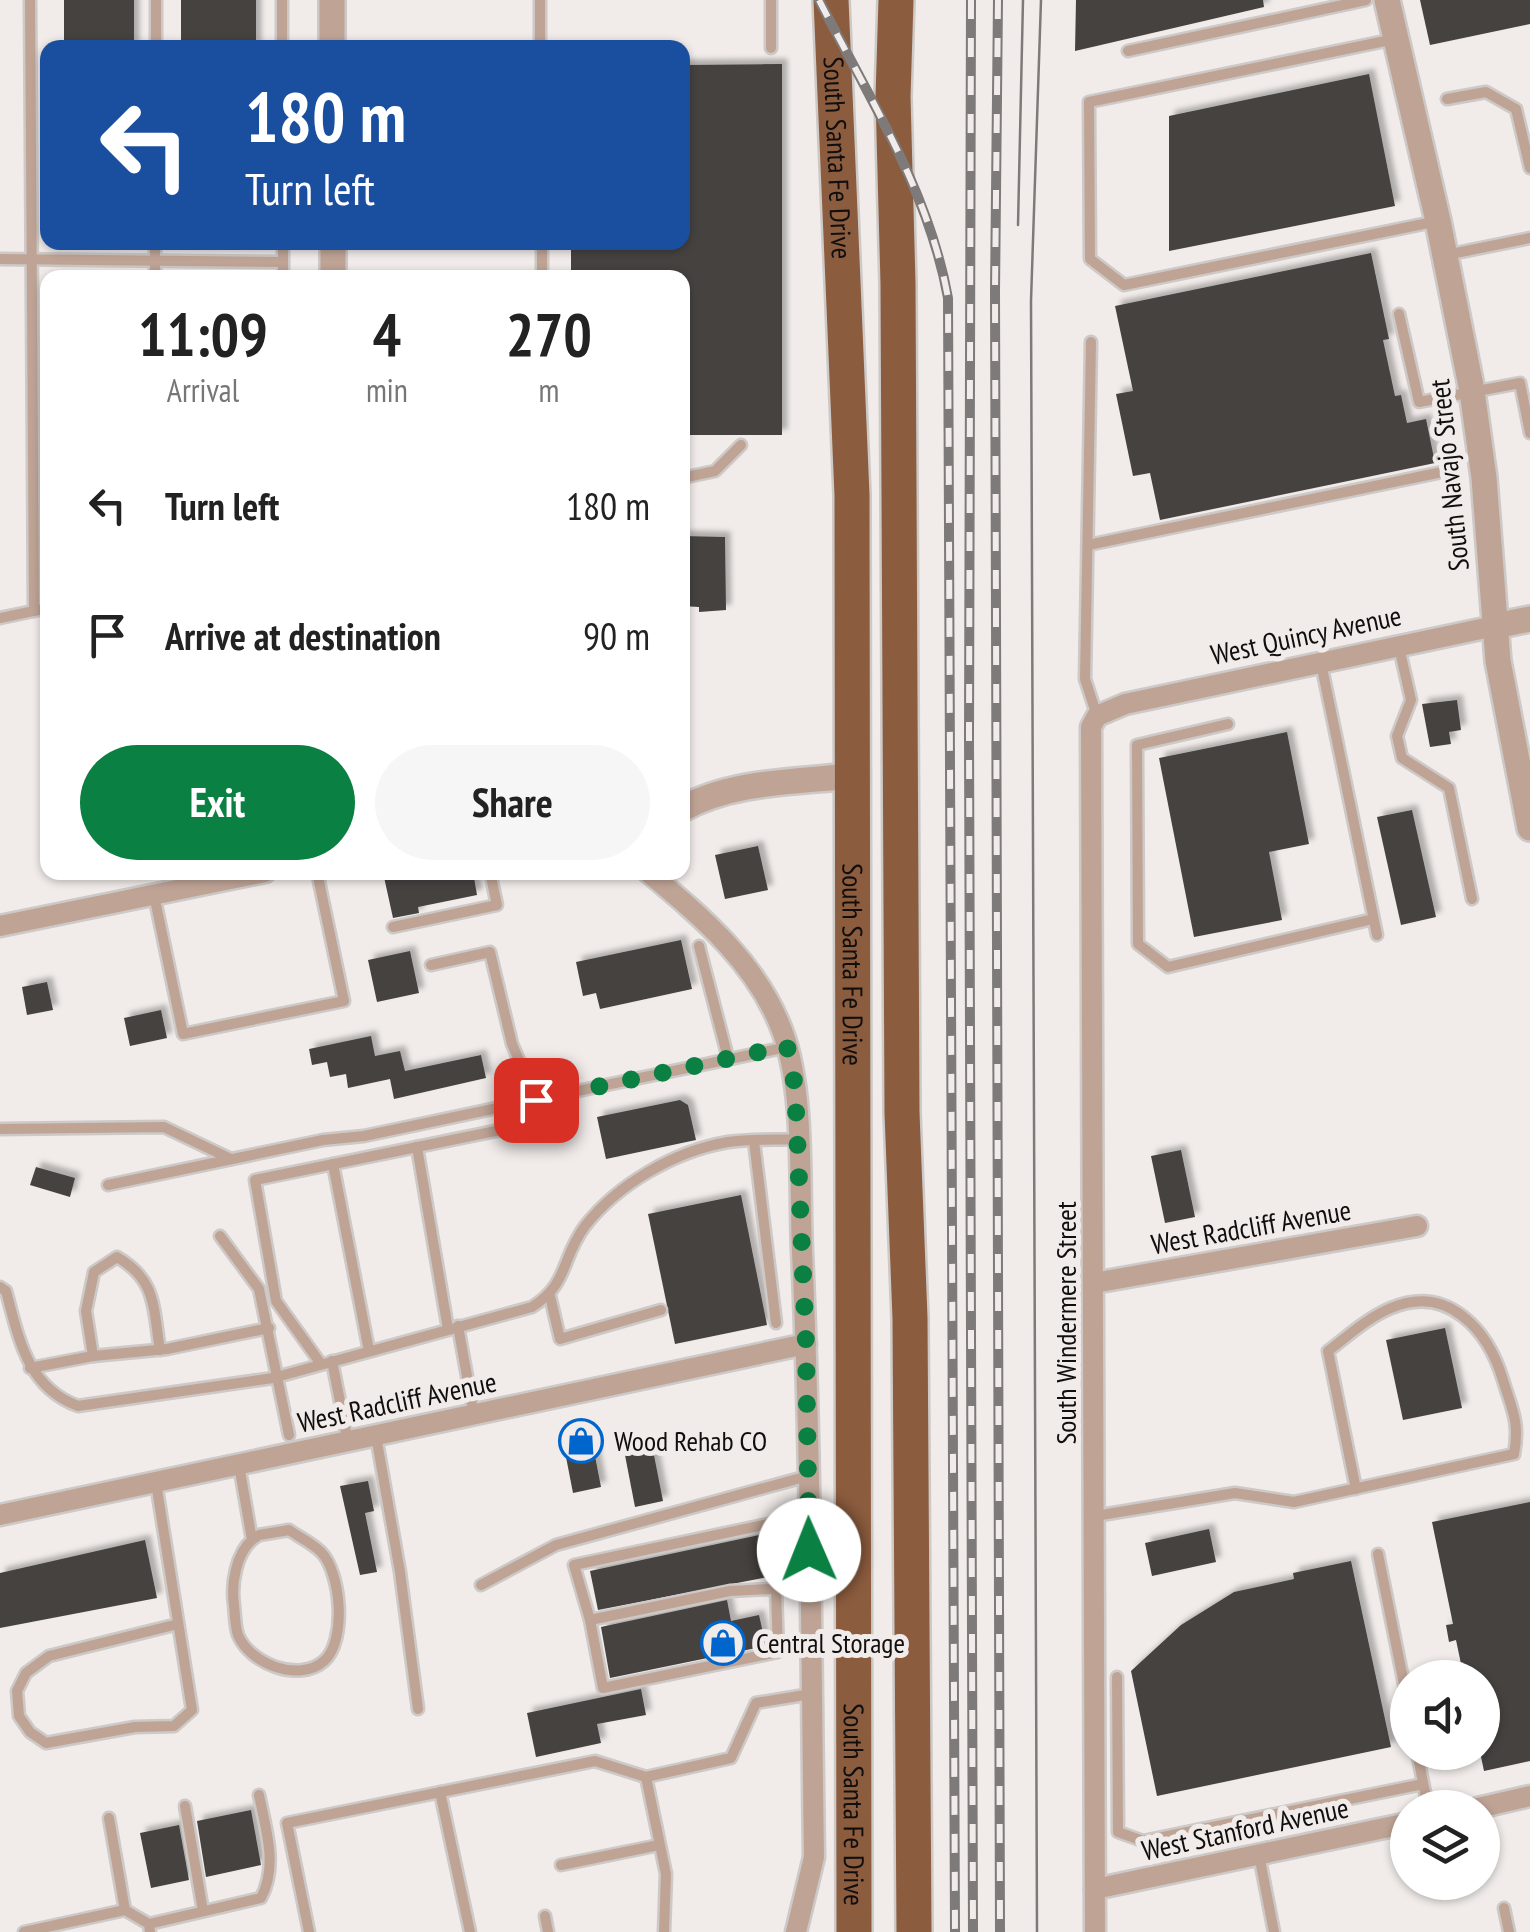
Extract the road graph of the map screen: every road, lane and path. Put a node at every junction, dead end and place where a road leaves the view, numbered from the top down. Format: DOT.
graph roads {
  1 [pos="30,0"];
  2 [pos="156,0"];
  3 [pos="282,0"];
  4 [pos="332,0"];
  5 [pos="540,0"];
  6 [pos="770,0"];
  7 [pos="831,0"];
  8 [pos="896,0"];
  9 [pos="1366,0"];
  10 [pos="1387,0"];
  11 [pos="1396,39"];
  12 [pos="156,40"];
  13 [pos="282,40"];
  14 [pos="332,40"];
  15 [pos="540,40"];
  16 [pos="771,48"];
  17 [pos="1128,50"];
  18 [pos="1447,99"];
  19 [pos="1530,168"];
  20 [pos="1438,221"];
  21 [pos="1530,238"];
  22 [pos="155,250"];
  23 [pos="283,250"];
  24 [pos="1446,256"];
  25 [pos="0,260"];
  26 [pos="32,260"];
  27 [pos="155,260"];
  28 [pos="283,262"];
  29 [pos="154,270"];
  30 [pos="283,270"];
  31 [pos="1399,314"];
  32 [pos="1091,342"];
  33 [pos="1472,391"];
  34 [pos="1530,433"];
  35 [pos="741,444"];
  36 [pos="1452,470"];
  37 [pos="690,476"];
  38 [pos="1088,545"];
  39 [pos="40,610"];
  40 [pos="34,611"];
  41 [pos="0,618"];
  42 [pos="1530,619"];
  43 [pos="1495,626"];
  44 [pos="1398,647"];
  45 [pos="1321,663"];
  46 [pos="1097,716"];
  47 [pos="1228,724"];
  48 [pos="850,776"];
  49 [pos="690,805"];
  50 [pos="1530,828"];
  51 [pos="196,880"];
  52 [pos="319,880"];
  53 [pos="492,880"];
  54 [pos="658,880"];
  55 [pos="154,895"];
  56 [pos="1472,899"];
  57 [pos="1373,919"];
  58 [pos="0,926"];
  59 [pos="392,926"];
  60 [pos="1376,935"];
  61 [pos="699,946"];
  62 [pos="431,964"];
  63 [pos="787,1046"];
  64 [pos="728,1058"];
  65 [pos="536,1100"];
  66 [pos="569,1116"];
  67 [pos="0,1129"];
  68 [pos="797,1139"];
  69 [pos="754,1141"];
  70 [pos="417,1147"];
  71 [pos="231,1159"];
  72 [pos="333,1164"];
  73 [pos="108,1185"];
  74 [pos="1417,1226"];
  75 [pos="220,1236"];
  76 [pos="1094,1283"];
  77 [pos="0,1286"];
  78 [pos="550,1296"];
  79 [pos="661,1310"];
  80 [pos="776,1323"];
  81 [pos="269,1328"];
  82 [pos="453,1328"];
  83 [pos="806,1344"];
  84 [pos="160,1350"];
  85 [pos="369,1351"];
  86 [pos="94,1356"];
  87 [pos="326,1363"];
  88 [pos="30,1368"];
  89 [pos="279,1376"];
  90 [pos="472,1404"];
  91 [pos="346,1432"];
  92 [pos="289,1435"];
  93 [pos="376,1435"];
  94 [pos="239,1464"];
  95 [pos="808,1476"];
  96 [pos="156,1482"];
  97 [pos="1356,1489"];
  98 [pos="0,1515"];
  99 [pos="1094,1516"];
  100 [pos="773,1522"];
  101 [pos="252,1540"];
  102 [pos="1378,1554"];
  103 [pos="481,1585"];
  104 [pos="810,1588"];
  105 [pos="776,1589"];
  106 [pos="590,1620"];
  107 [pos="178,1624"];
  108 [pos="1399,1660"];
  109 [pos="1117,1677"];
  110 [pos="812,1694"];
  111 [pos="418,1709"];
  112 [pos="1420,1770"];
  113 [pos="646,1777"];
  114 [pos="1423,1784"];
  115 [pos="1424,1790"];
  116 [pos="440,1792"];
  117 [pos="259,1796"];
  118 [pos="1530,1796"];
  119 [pos="1500,1803"];
  120 [pos="185,1806"];
  121 [pos="109,1818"];
  122 [pos="1390,1827"];
  123 [pos="659,1845"];
  124 [pos="1259,1854"];
  125 [pos="561,1865"];
  126 [pos="1095,1890"];
  127 [pos="1504,1908"];
  128 [pos="125,1910"];
  129 [pos="202,1911"];
  130 [pos="545,1916"];
  131 [pos="149,1928"];
  132 [pos="24,1932"];
  133 [pos="310,1932"];
  134 [pos="470,1932"];
  135 [pos="548,1932"];
  136 [pos="664,1932"];
  137 [pos="796,1932"];
  138 [pos="854,1932"];
  139 [pos="914,1932"];
  140 [pos="1095,1932"];
  141 [pos="1274,1932"];
  142 [pos="1509,1932"];
  1 -- 26 [label="lane"];
  2 -- 12 [label="lane"];
  3 -- 13 [label="lane"];
  4 -- 14 [label="street"];
  5 -- 15 [label="lane"];
  6 -- 16 [label="lane"];
  7 -- 48 [label="highway, South Santa Fe Drive"];
  8 -- 139 [label="highway, South Santa Fe Drive"];
  9 -- 17 [label="lane"];
  10 -- 11 [label="street, South Navajo Street"];
  11 -- 20 [label="street, South Navajo Street"];
  11 -- 20 [label="lane"];
  18 -- 19 [label="lane"];
  20 -- 24 [label="street, South Navajo Street"];
  21 -- 24 [label="lane"];
  22 -- 27 [label="lane"];
  23 -- 28 [label="lane"];
  24 -- 33 [label="street, South Navajo Street"];
  25 -- 26 [label="lane"];
  26 -- 27 [label="lane"];
  26 -- 40 [label="lane"];
  27 -- 28 [label="lane"];
  27 -- 29 [label="lane"];
  28 -- 30 [label="lane"];
  31 -- 33 [label="lane"];
  32 -- 38 [label="lane"];
  33 -- 34 [label="lane"];
  33 -- 43 [label="street, South Navajo Street"];
  35 -- 37 [label="lane"];
  36 -- 38 [label="lane"];
  38 -- 46 [label="lane"];
  39 -- 40 [label="lane"];
  40 -- 41 [label="lane"];
  42 -- 43 [label="street, West Quincy Avenue"];
  43 -- 44 [label="street, West Quincy Avenue"];
  43 -- 50 [label="street, South Navajo Street"];
  44 -- 45 [label="street, West Quincy Avenue"];
  44 -- 56 [label="lane"];
  45 -- 46 [label="street, West Quincy Avenue"];
  45 -- 57 [label="lane"];
  46 -- 76 [label="street, South Windermere Street"];
  47 -- 57 [label="lane"];
  48 -- 49 [label="street"];
  48 -- 138 [label="highway, South Santa Fe Drive"];
  51 -- 55 [label="street"];
  52 -- 55 [label="lane"];
  53 -- 59 [label="lane"];
  54 -- 63 [label="street"];
  55 -- 58 [label="street"];
  57 -- 60 [label="lane"];
  61 -- 64 [label="lane"];
  62 -- 65 [label="lane"];
  63 -- 64 [label="lane"];
  63 -- 68 [label="street"];
  64 -- 65 [label="lane"];
  65 -- 71 [label="lane"];
  66 -- 70 [label="lane"];
  67 -- 71 [label="lane"];
  68 -- 69 [label="lane"];
  68 -- 83 [label="street"];
  69 -- 78 [label="lane"];
  69 -- 80 [label="lane"];
  70 -- 72 [label="lane"];
  70 -- 82 [label="lane"];
  71 -- 73 [label="lane"];
  72 -- 85 [label="lane"];
  72 -- 87 [label="lane"];
  74 -- 76 [label="street, West Radcliff Avenue"];
  75 -- 81 [label="lane"];
  76 -- 99 [label="street, South Windermere Street"];
  77 -- 88 [label="lane"];
  78 -- 79 [label="lane"];
  78 -- 82 [label="lane"];
  81 -- 84 [label="lane"];
  81 -- 89 [label="lane"];
  82 -- 85 [label="lane"];
  82 -- 90 [label="lane"];
  83 -- 93 [label="street, West Radcliff Avenue"];
  83 -- 95 [label="street"];
  84 -- 86 [label="lane"];
  84 -- 86 [label="lane"];
  85 -- 87 [label="lane"];
  86 -- 88 [label="lane"];
  87 -- 89 [label="lane"];
  87 -- 91 [label="lane"];
  88 -- 89 [label="lane"];
  89 -- 92 [label="lane"];
  93 -- 94 [label="street, West Radcliff Avenue"];
  93 -- 111 [label="lane"];
  94 -- 96 [label="street, West Radcliff Avenue"];
  94 -- 101 [label="lane"];
  95 -- 103 [label="lane"];
  95 -- 104 [label="street"];
  96 -- 98 [label="street, West Radcliff Avenue"];
  96 -- 107 [label="lane"];
  97 -- 97 [label="lane"];
  97 -- 99 [label="lane"];
  99 -- 126 [label="street, South Windermere Street"];
  100 -- 106 [label="lane"];
  101 -- 101 [label="lane"];
  102 -- 108 [label="lane"];
  104 -- 105 [label="lane"];
  104 -- 110 [label="street"];
  105 -- 106 [label="lane"];
  105 -- 106 [label="lane"];
  107 -- 107 [label="lane"];
  109 -- 114 [label="lane"];
  110 -- 113 [label="lane"];
  110 -- 137 [label="street"];
  112 -- 114 [label="lane"];
  113 -- 116 [label="lane"];
  113 -- 123 [label="lane"];
  114 -- 115 [label="lane"];
  116 -- 133 [label="lane"];
  116 -- 134 [label="lane"];
  117 -- 129 [label="lane"];
  118 -- 119 [label="street"];
  120 -- 129 [label="lane"];
  121 -- 128 [label="lane"];
  122 -- 124 [label="street, West Stanford Avenue"];
  123 -- 125 [label="lane"];
  123 -- 136 [label="lane"];
  124 -- 126 [label="street, West Stanford Avenue"];
  124 -- 141 [label="lane"];
  126 -- 140 [label="street, South Windermere Street"];
  127 -- 142 [label="lane"];
  128 -- 131 [label="lane"];
  128 -- 132 [label="lane"];
  129 -- 131 [label="lane"];
  130 -- 135 [label="lane"];
}
